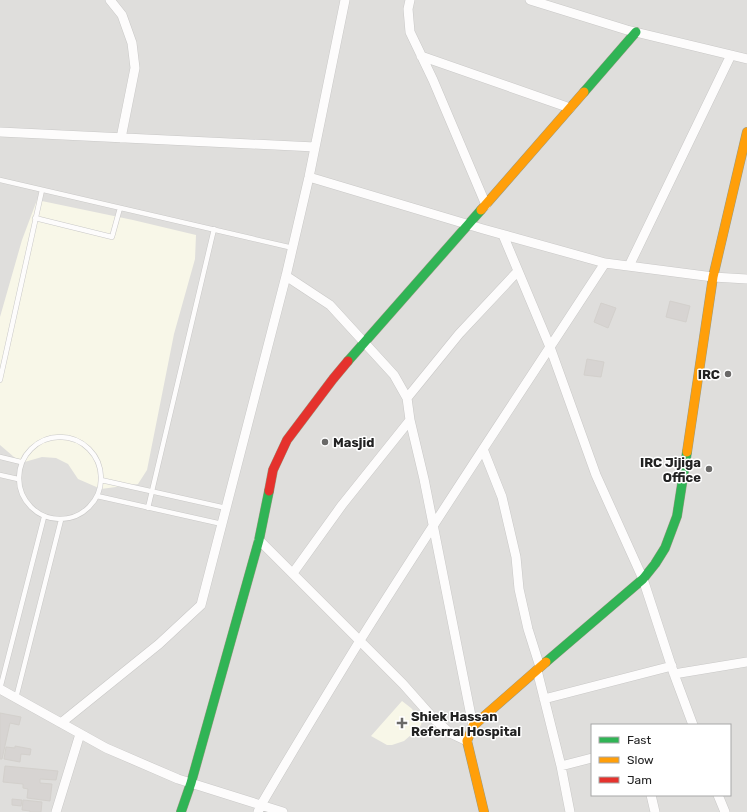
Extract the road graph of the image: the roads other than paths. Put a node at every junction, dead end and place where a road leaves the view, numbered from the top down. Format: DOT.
graph roads {
  1 [pos="110,0"];
  2 [pos="345,0"];
  3 [pos="410,0"];
  4 [pos="530,0"];
  5 [pos="636,32"];
  6 [pos="731,55"];
  7 [pos="421,56"];
  8 [pos="747,59"];
  9 [pos="570,108"];
  10 [pos="0,132"];
  11 [pos="747,132"];
  12 [pos="121,138"];
  13 [pos="315,147"];
  14 [pos="309,177"];
  15 [pos="0,180"];
  16 [pos="42,190"];
  17 [pos="486,205"];
  18 [pos="120,208"];
  19 [pos="36,218"];
  20 [pos="468,225"];
  21 [pos="214,229"];
  22 [pos="503,235"];
  23 [pos="293,248"];
  24 [pos="605,263"];
  25 [pos="629,266"];
  26 [pos="518,271"];
  27 [pos="286,276"];
  28 [pos="712,276"];
  29 [pos="747,279"];
  30 [pos="365,342"];
  31 [pos="550,347"];
  32 [pos="0,380"];
  33 [pos="407,398"];
  34 [pos="410,420"];
  35 [pos="483,449"];
  36 [pos="0,457"];
  37 [pos="21,462"];
  38 [pos="0,475"];
  39 [pos="18,479"];
  40 [pos="101,480"];
  41 [pos="152,491"];
  42 [pos="97,496"];
  43 [pos="148,508"];
  44 [pos="226,508"];
  45 [pos="44,517"];
  46 [pos="61,520"];
  47 [pos="222,524"];
  48 [pos="433,527"];
  49 [pos="259,540"];
  50 [pos="293,573"];
  51 [pos="643,579"];
  52 [pos="360,640"];
  53 [pos="747,662"];
  54 [pos="538,669"];
  55 [pos="673,670"];
  56 [pos="0,689"];
  57 [pos="16,698"];
  58 [pos="544,699"];
  59 [pos="61,723"];
  60 [pos="693,724"];
  61 [pos="473,726"];
  62 [pos="80,734"];
  63 [pos="467,741"];
  64 [pos="591,758"];
  65 [pos="561,766"];
  66 [pos="191,783"];
  67 [pos="651,796"];
  68 [pos="718,796"];
  69 [pos="259,808"];
  70 [pos="56,812"];
  71 [pos="181,812"];
  72 [pos="283,812"];
  73 [pos="484,812"];
  74 [pos="570,812"];
  75 [pos="655,812"];
  76 [pos="724,812"];
  1 -- 12 [label="street"];
  2 -- 13 [label="street"];
  3 -- 7 [label="street"];
  4 -- 5 [label="street"];
  5 -- 6 [label="street"];
  5 -- 9 [label="street"];
  6 -- 8 [label="street"];
  6 -- 25 [label="street"];
  7 -- 9 [label="street"];
  7 -- 17 [label="street"];
  9 -- 17 [label="street"];
  10 -- 12 [label="street"];
  11 -- 28 [label="street"];
  12 -- 13 [label="street"];
  13 -- 14 [label="street"];
  14 -- 20 [label="street"];
  14 -- 23 [label="street"];
  15 -- 16 [label="lane"];
  16 -- 18 [label="lane"];
  16 -- 19 [label="lane"];
  17 -- 20 [label="street"];
  18 -- 19 [label="lane"];
  18 -- 21 [label="lane"];
  19 -- 32 [label="lane"];
  20 -- 22 [label="street"];
  20 -- 30 [label="street"];
  21 -- 23 [label="lane"];
  21 -- 41 [label="lane"];
  22 -- 24 [label="street"];
  22 -- 26 [label="street"];
  23 -- 27 [label="street"];
  24 -- 25 [label="street"];
  24 -- 31 [label="street"];
  25 -- 28 [label="street"];
  26 -- 31 [label="street"];
  26 -- 33 [label="street"];
  27 -- 30 [label="street"];
  27 -- 44 [label="street"];
  28 -- 29 [label="street"];
  28 -- 51 [label="street"];
  30 -- 33 [label="street"];
  30 -- 49 [label="street"];
  31 -- 35 [label="street"];
  31 -- 51 [label="street"];
  33 -- 34 [label="street"];
  34 -- 48 [label="street"];
  34 -- 50 [label="street"];
  35 -- 48 [label="street"];
  35 -- 54 [label="street"];
  36 -- 37 [label="lane"];
  37 -- 39 [label="lane"];
  37 -- 40 [label="lane"];
  38 -- 39 [label="lane"];
  39 -- 45 [label="lane"];
  40 -- 41 [label="lane"];
  40 -- 42 [label="lane"];
  41 -- 43 [label="lane"];
  41 -- 44 [label="lane"];
  42 -- 43 [label="lane"];
  42 -- 46 [label="lane"];
  43 -- 47 [label="lane"];
  44 -- 47 [label="street"];
  45 -- 46 [label="lane"];
  45 -- 56 [label="lane"];
  46 -- 57 [label="lane"];
  47 -- 59 [label="street"];
  48 -- 52 [label="street"];
  48 -- 61 [label="street"];
  49 -- 50 [label="street"];
  49 -- 66 [label="street"];
  50 -- 52 [label="street"];
  51 -- 54 [label="street"];
  51 -- 55 [label="street"];
  52 -- 63 [label="street"];
  52 -- 69 [label="street"];
  53 -- 55 [label="street"];
  54 -- 58 [label="street"];
  54 -- 61 [label="street"];
  55 -- 58 [label="street"];
  55 -- 60 [label="street"];
  56 -- 57 [label="street"];
  57 -- 59 [label="street"];
  58 -- 65 [label="street"];
  59 -- 62 [label="street"];
  61 -- 63 [label="street"];
  62 -- 66 [label="street"];
  62 -- 70 [label="street"];
  63 -- 73 [label="street"];
  64 -- 65 [label="street"];
  65 -- 74 [label="street"];
  66 -- 69 [label="street"];
  66 -- 71 [label="street"];
  67 -- 75 [label="street"];
  68 -- 76 [label="street"];
  69 -- 72 [label="street"];
}
